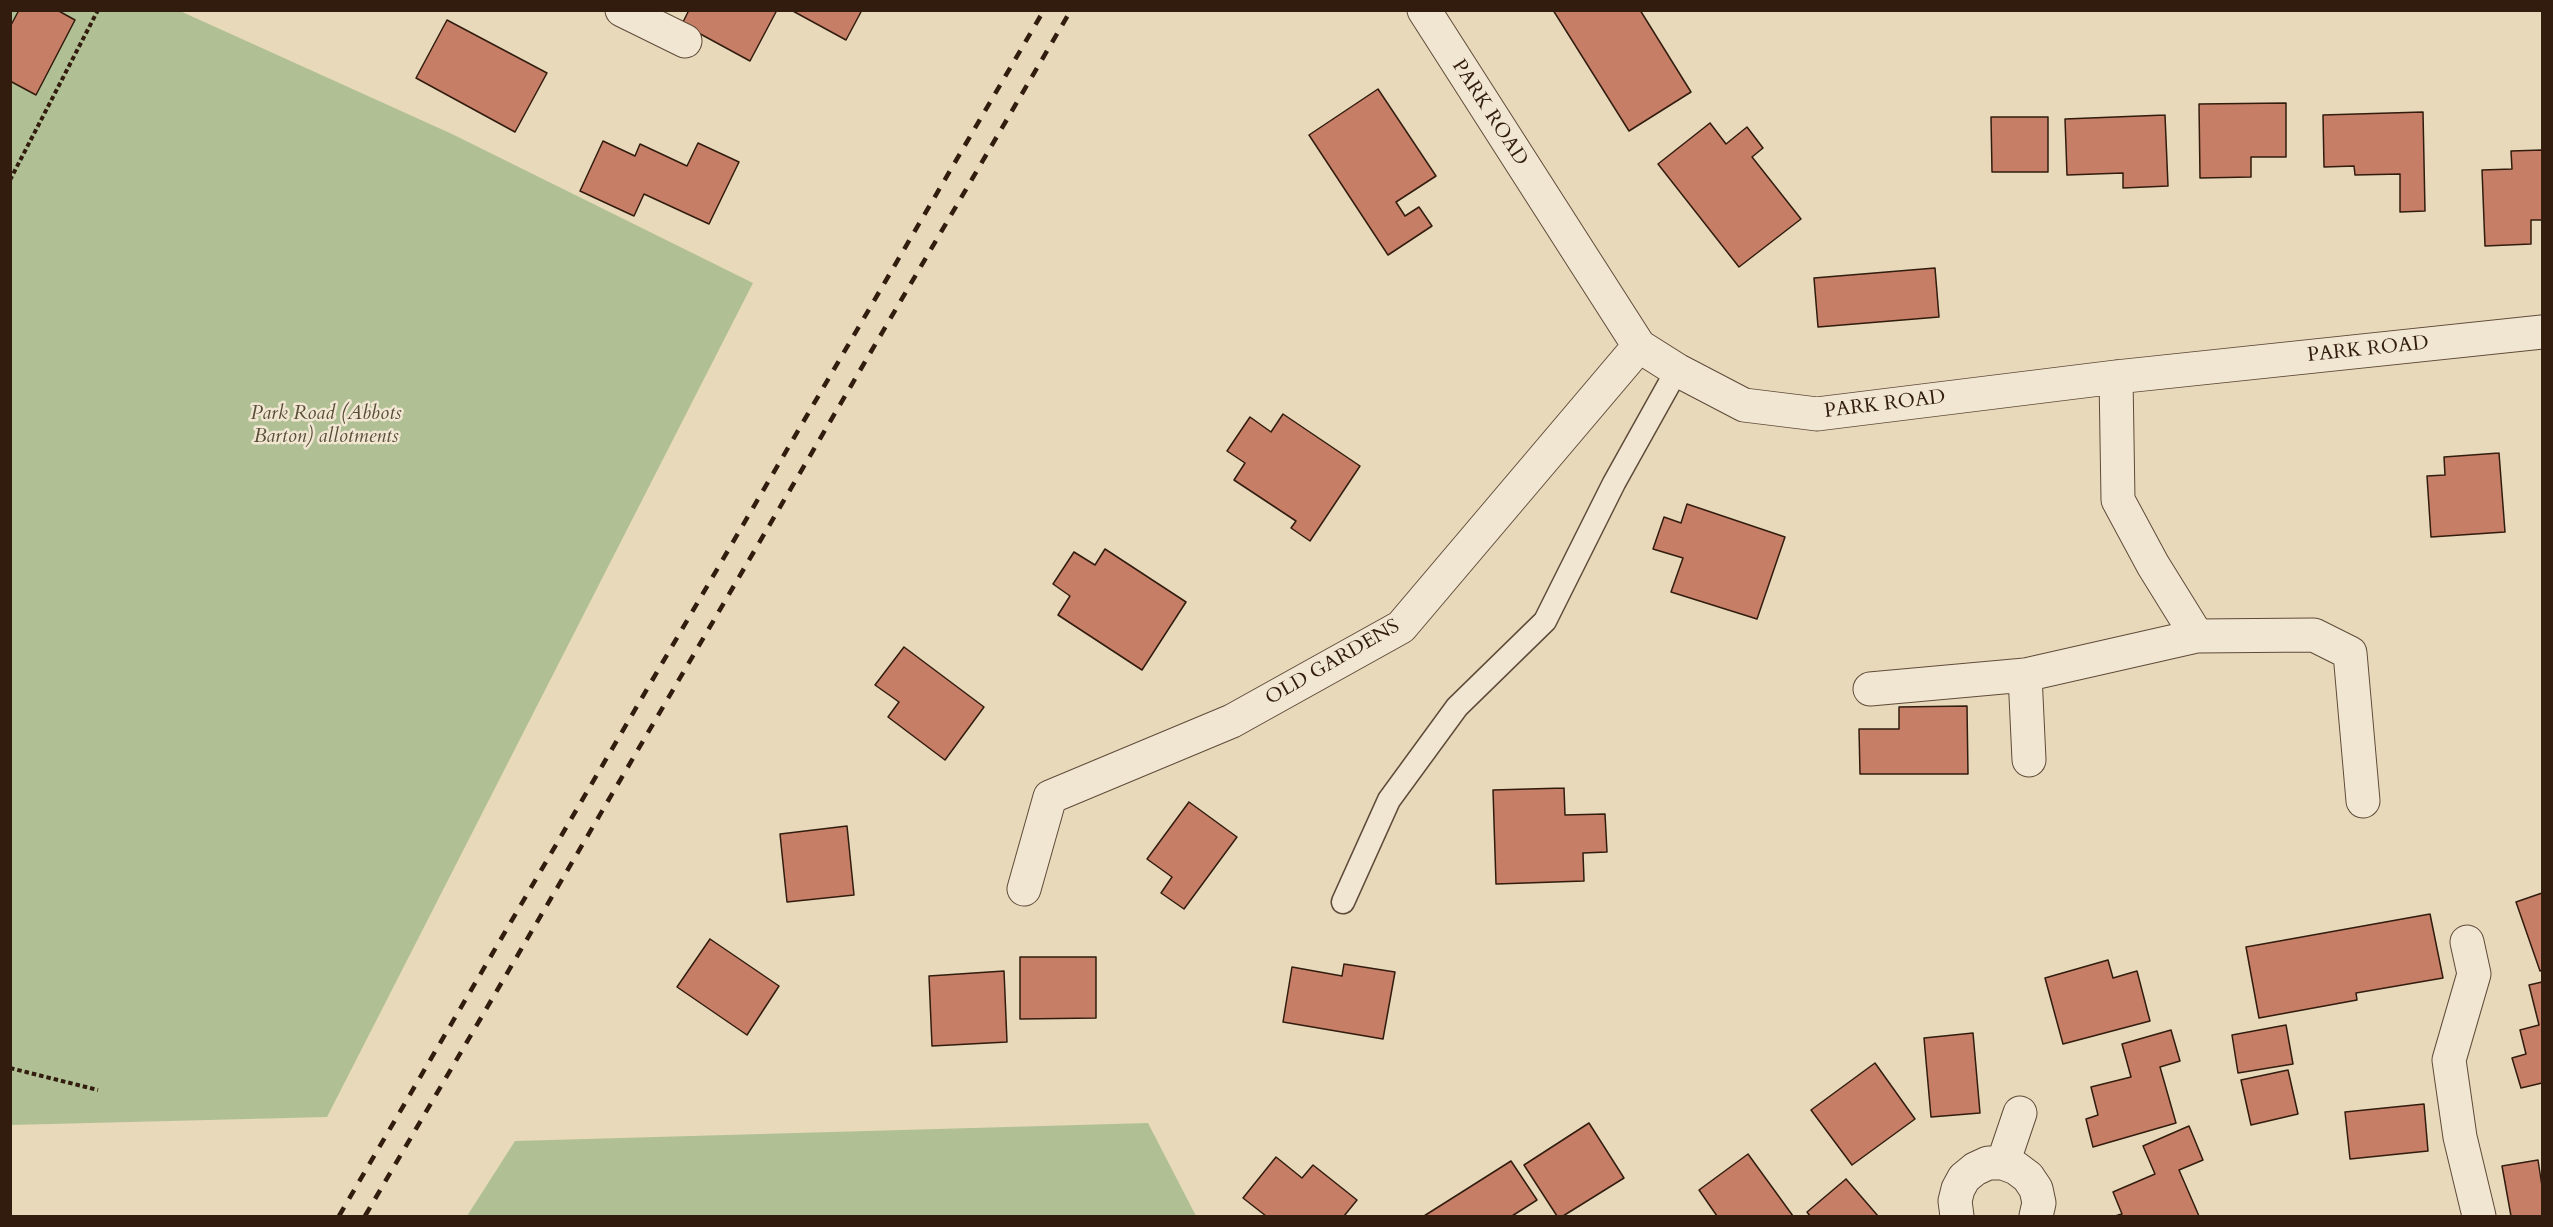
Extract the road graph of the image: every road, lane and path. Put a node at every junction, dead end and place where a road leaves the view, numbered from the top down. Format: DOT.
graph roads {
  1 [pos="98,10"];
  2 [pos="622,10"];
  3 [pos="1424,10"];
  4 [pos="685,41"];
  5 [pos="10,180"];
  6 [pos="2542,332"];
  7 [pos="1639,346"];
  8 [pos="1677,370"];
  9 [pos="2116,377"];
  10 [pos="2197,636"];
  11 [pos="2025,675"];
  12 [pos="1870,689"];
  13 [pos="2029,760"];
  14 [pos="2362,801"];
  15 [pos="1024,889"];
  16 [pos="1343,902"];
  17 [pos="2468,942"];
  18 [pos="10,1068"];
  19 [pos="98,1090"];
  20 [pos="2020,1113"];
  21 [pos="2003,1163"];
  22 [pos="1957,1216"];
  23 [pos="2036,1216"];
  24 [pos="2479,1216"];
  1 -- 5 [label="path"];
  2 -- 4 [label="street"];
  3 -- 7 [label="street, PARK ROAD"];
  6 -- 9 [label="street, PARK ROAD"];
  7 -- 8 [label="street, PARK ROAD"];
  7 -- 15 [label="street, OLD GARDENS"];
  8 -- 9 [label="street, PARK ROAD"];
  8 -- 16 [label="lane"];
  9 -- 10 [label="street"];
  10 -- 11 [label="street"];
  10 -- 14 [label="street"];
  11 -- 12 [label="street"];
  11 -- 13 [label="street"];
  17 -- 24 [label="street"];
  18 -- 19 [label="path"];
  20 -- 21 [label="street"];
  21 -- 22 [label="street"];
  21 -- 23 [label="street"];
}
